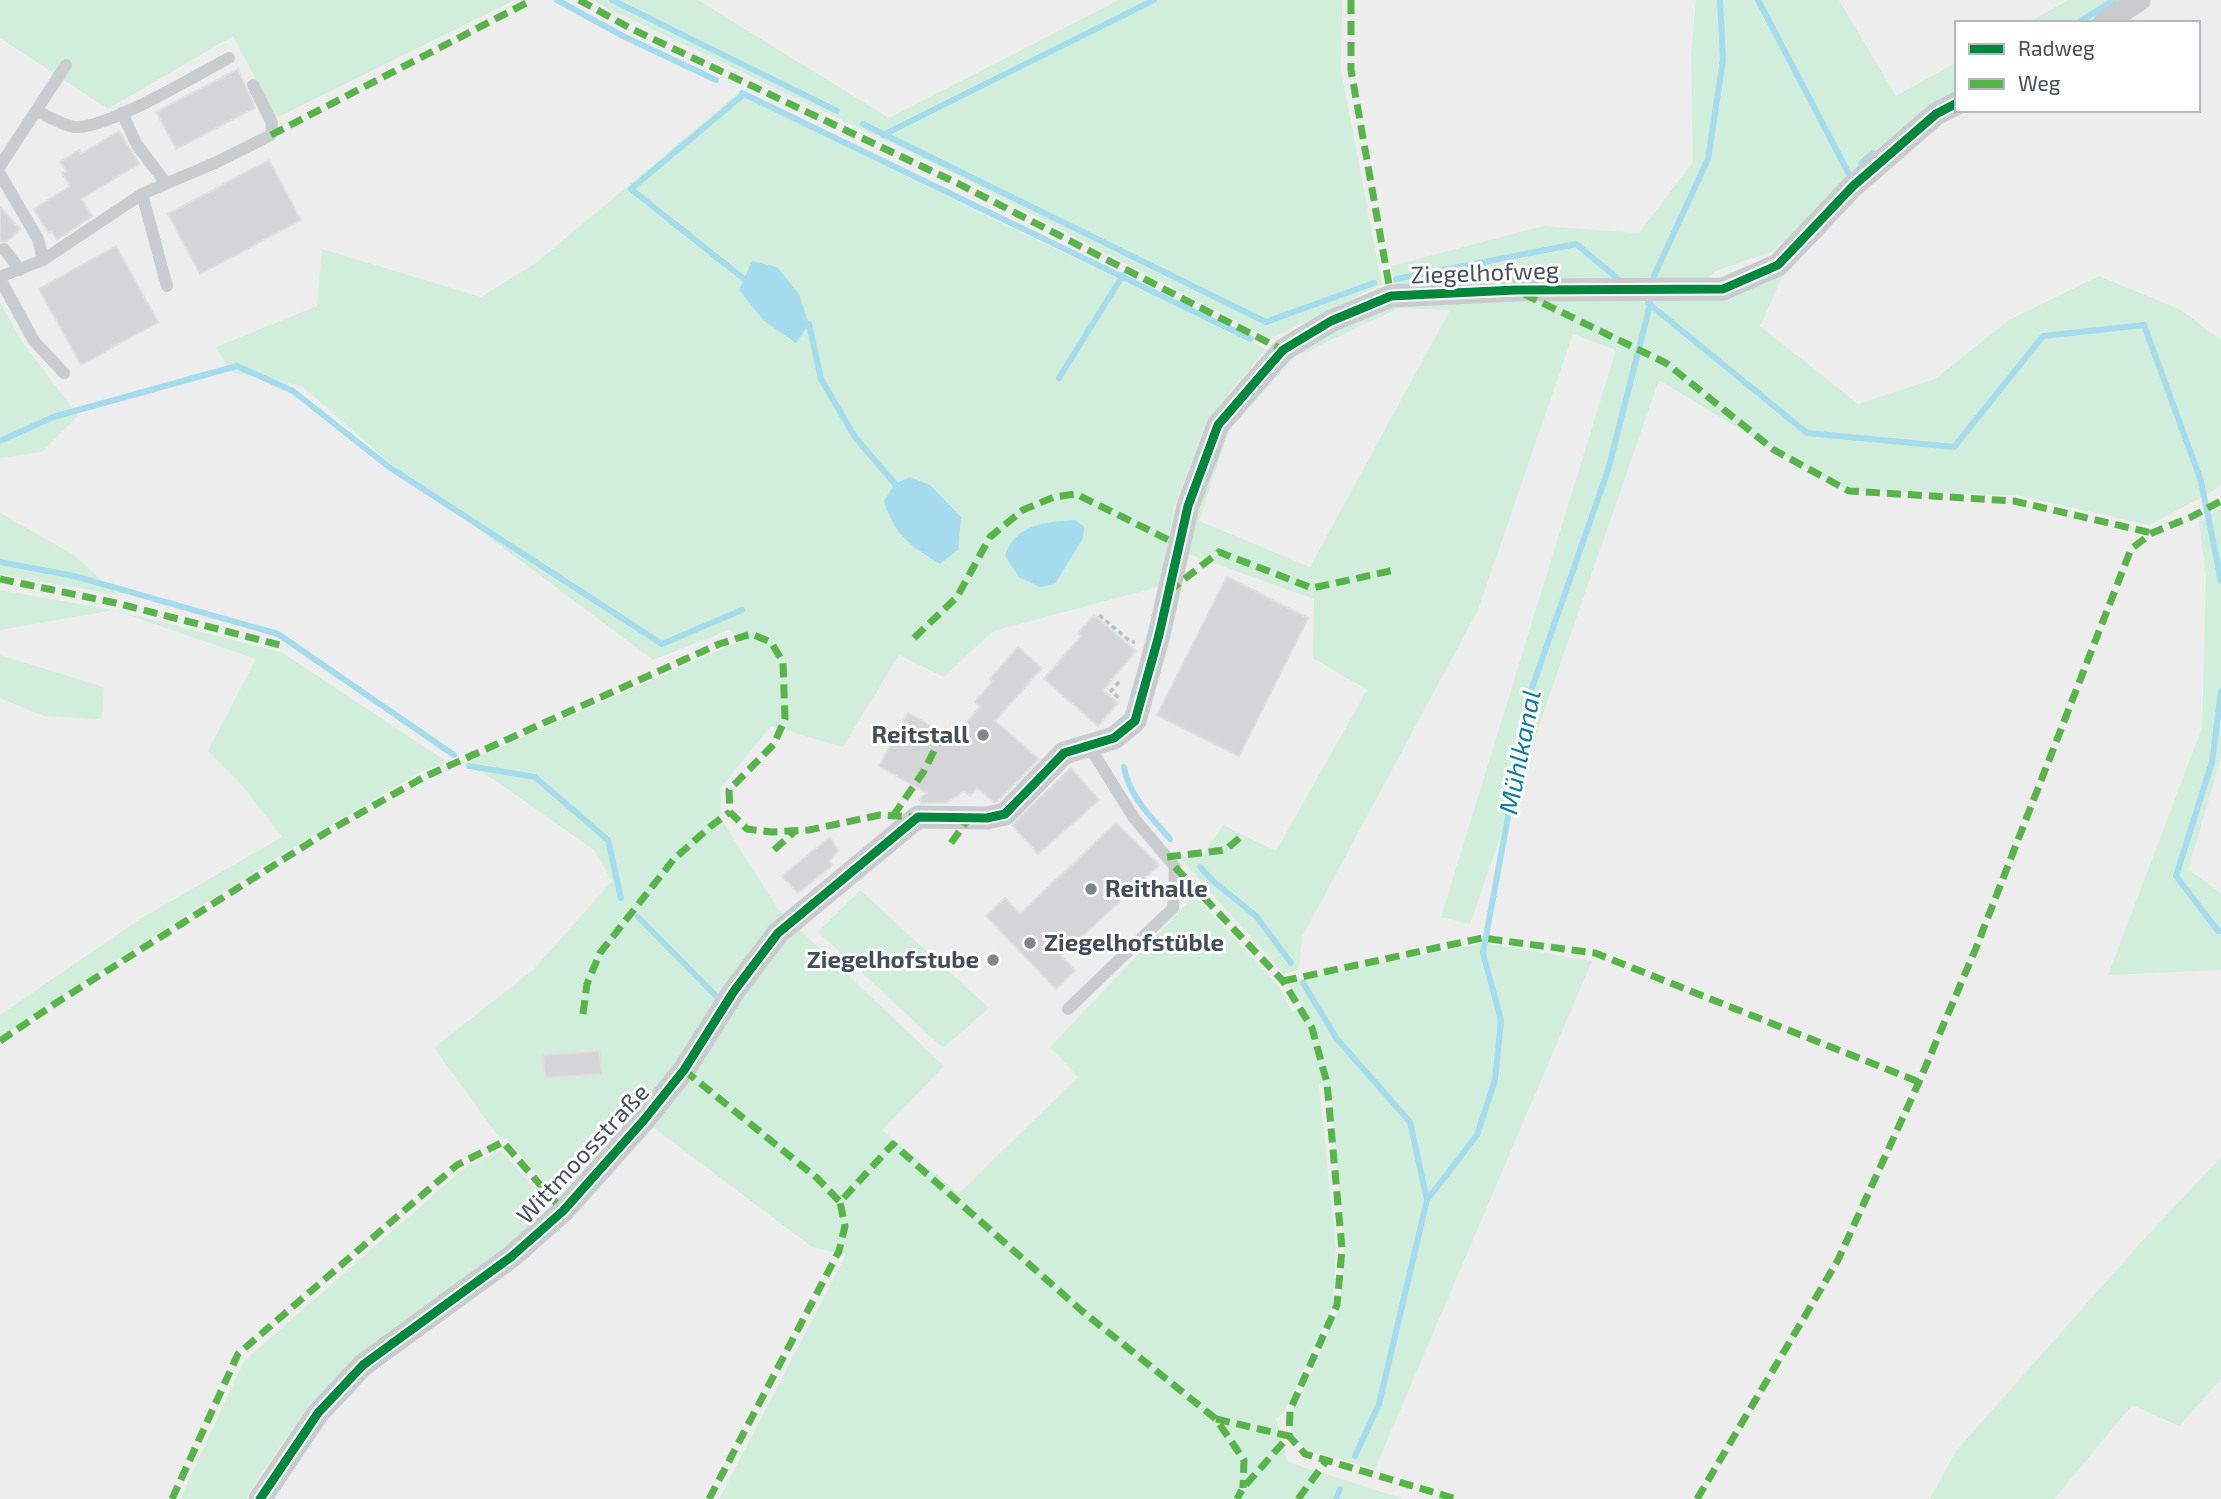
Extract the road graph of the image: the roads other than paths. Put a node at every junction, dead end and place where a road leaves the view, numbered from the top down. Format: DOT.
graph roads {
  1 [pos="2139,0"];
  2 [pos="2107,21"];
  3 [pos="229,58"];
  4 [pos="66,65"];
  5 [pos="253,85"];
  6 [pos="1955,104"];
  7 [pos="36,111"];
  8 [pos="122,113"];
  9 [pos="0,166"];
  10 [pos="0,174"];
  11 [pos="166,183"];
  12 [pos="142,194"];
  13 [pos="4,249"];
  14 [pos="43,260"];
  15 [pos="20,270"];
  16 [pos="0,278"];
  17 [pos="167,286"];
  18 [pos="64,373"];
  19 [pos="1089,746"];
  20 [pos="918,817"];
  21 [pos="1068,1009"];
  22 [pos="260,1499"];
  1 -- 2 [label="street"];
  3 -- 8 [label="lane"];
  4 -- 7 [label="lane"];
  5 -- 11 [label="lane"];
  6 -- 19 [label="street, Ziegelhofweg"];
  7 -- 8 [label="lane"];
  7 -- 9 [label="lane"];
  8 -- 11 [label="lane"];
  10 -- 14 [label="lane"];
  11 -- 12 [label="lane"];
  12 -- 14 [label="lane"];
  12 -- 17 [label="lane"];
  13 -- 15 [label="lane"];
  14 -- 15 [label="lane"];
  15 -- 16 [label="lane"];
  16 -- 18 [label="lane"];
  19 -- 20 [label="street, Ziegelhofweg"];
  19 -- 21 [label="lane"];
  20 -- 22 [label="street, Wittmoosstraße"];
}
